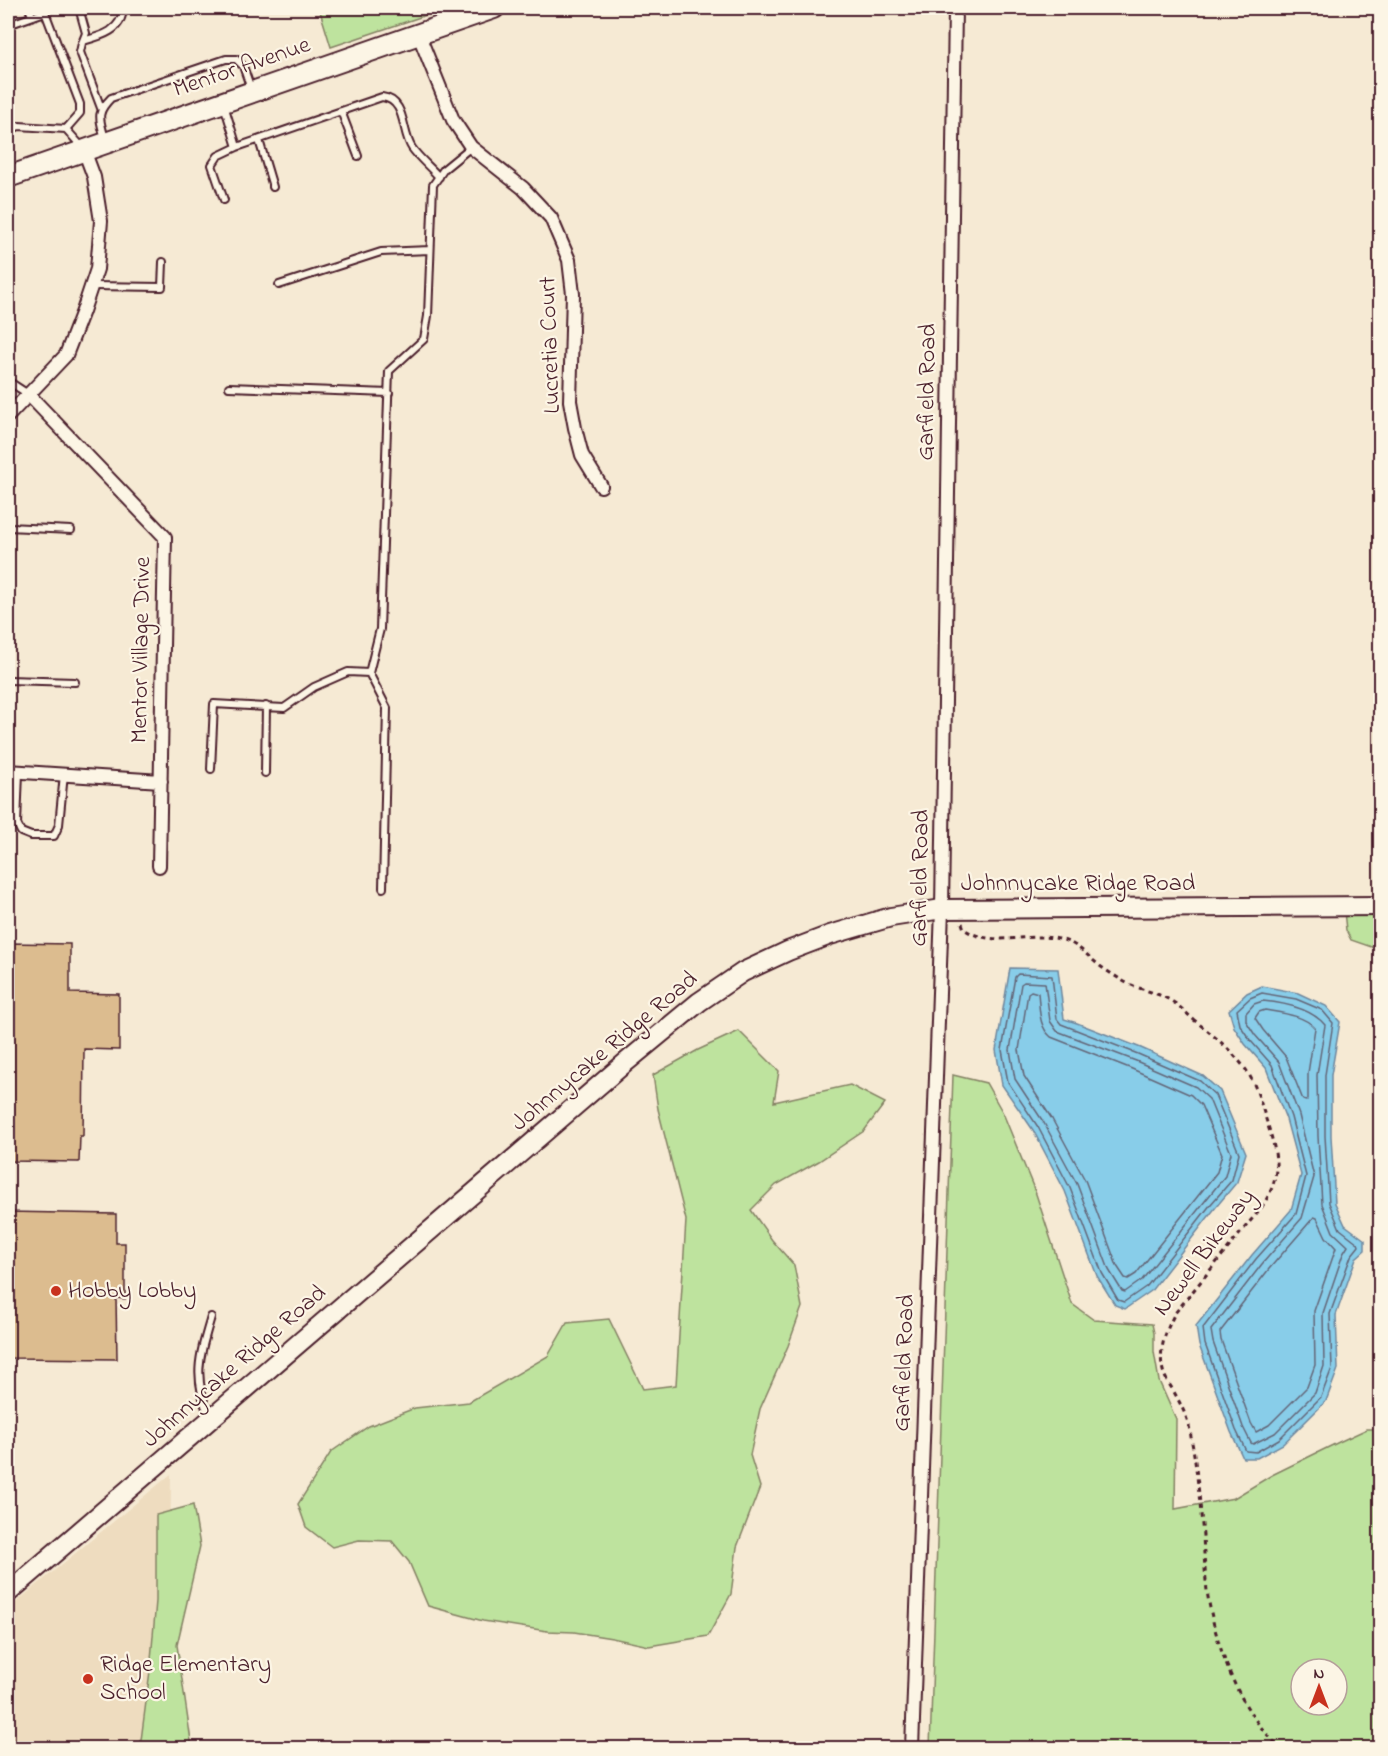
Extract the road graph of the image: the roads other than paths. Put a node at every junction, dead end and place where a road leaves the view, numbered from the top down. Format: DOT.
graph roads {
  1 [pos="29,8"];
  2 [pos="79,8"];
  3 [pos="123,8"];
  4 [pos="494,8"];
  5 [pos="955,8"];
  6 [pos="32,16"];
  7 [pos="8,25"];
  8 [pos="418,33"];
  9 [pos="82,40"];
  10 [pos="252,92"];
  11 [pos="223,102"];
  12 [pos="101,108"];
  13 [pos="341,111"];
  14 [pos="66,129"];
  15 [pos="8,131"];
  16 [pos="259,140"];
  17 [pos="106,142"];
  18 [pos="237,147"];
  19 [pos="471,147"];
  20 [pos="84,150"];
  21 [pos="358,156"];
  22 [pos="8,177"];
  23 [pos="439,177"];
  24 [pos="273,187"];
  25 [pos="224,200"];
  26 [pos="430,250"];
  27 [pos="163,261"];
  28 [pos="279,285"];
  29 [pos="92,286"];
  30 [pos="8,381"];
  31 [pos="229,387"];
  32 [pos="389,393"];
  33 [pos="28,394"];
  34 [pos="8,416"];
  35 [pos="601,486"];
  36 [pos="8,527"];
  37 [pos="71,530"];
  38 [pos="369,673"];
  39 [pos="8,680"];
  40 [pos="75,682"];
  41 [pos="266,706"];
  42 [pos="211,769"];
  43 [pos="13,771"];
  44 [pos="265,773"];
  45 [pos="64,774"];
  46 [pos="161,780"];
  47 [pos="159,866"];
  48 [pos="383,888"];
  49 [pos="1380,906"];
  50 [pos="942,909"];
  51 [pos="211,1317"];
  52 [pos="210,1420"];
  53 [pos="8,1593"];
  54 [pos="912,1749"];
  1 -- 6 [label="lane"];
  2 -- 9 [label="lane"];
  3 -- 9 [label="lane"];
  4 -- 8 [label="main road, Mentor Avenue"];
  5 -- 50 [label="street, Garfield Road"];
  6 -- 7 [label="lane"];
  6 -- 14 [label="lane"];
  8 -- 10 [label="main road, Mentor Avenue"];
  8 -- 19 [label="street, Lucretia Court"];
  9 -- 12 [label="lane"];
  10 -- 11 [label="main road, Mentor Avenue"];
  10 -- 12 [label="lane"];
  11 -- 17 [label="main road, Mentor Avenue"];
  11 -- 18 [label="lane"];
  12 -- 17 [label="lane"];
  13 -- 16 [label="lane"];
  13 -- 21 [label="lane"];
  13 -- 23 [label="lane"];
  14 -- 15 [label="lane"];
  14 -- 20 [label="lane"];
  16 -- 18 [label="lane"];
  16 -- 24 [label="lane"];
  17 -- 20 [label="main road, Mentor Avenue"];
  18 -- 25 [label="lane"];
  19 -- 23 [label="lane"];
  19 -- 35 [label="street, Lucretia Court"];
  20 -- 22 [label="main road, Mentor Avenue"];
  20 -- 29 [label="street"];
  23 -- 26 [label="lane"];
  26 -- 28 [label="lane"];
  26 -- 32 [label="lane"];
  27 -- 29 [label="lane"];
  29 -- 33 [label="street"];
  30 -- 33 [label="lane"];
  31 -- 32 [label="lane"];
  32 -- 38 [label="lane"];
  33 -- 34 [label="street"];
  33 -- 46 [label="street, Mentor Village Drive"];
  36 -- 37 [label="lane"];
  38 -- 41 [label="lane"];
  38 -- 48 [label="lane"];
  39 -- 40 [label="lane"];
  41 -- 42 [label="lane"];
  41 -- 44 [label="lane"];
  43 -- 45 [label="street, Mentor Village Drive"];
  43 -- 45 [label="lane"];
  45 -- 46 [label="street, Mentor Village Drive"];
  46 -- 47 [label="street, Mentor Village Drive"];
  49 -- 50 [label="main road, Johnnycake Ridge Road"];
  50 -- 52 [label="main road, Johnnycake Ridge Road"];
  50 -- 54 [label="street, Garfield Road"];
  51 -- 52 [label="lane"];
  52 -- 53 [label="main road, Johnnycake Ridge Road"];
}
